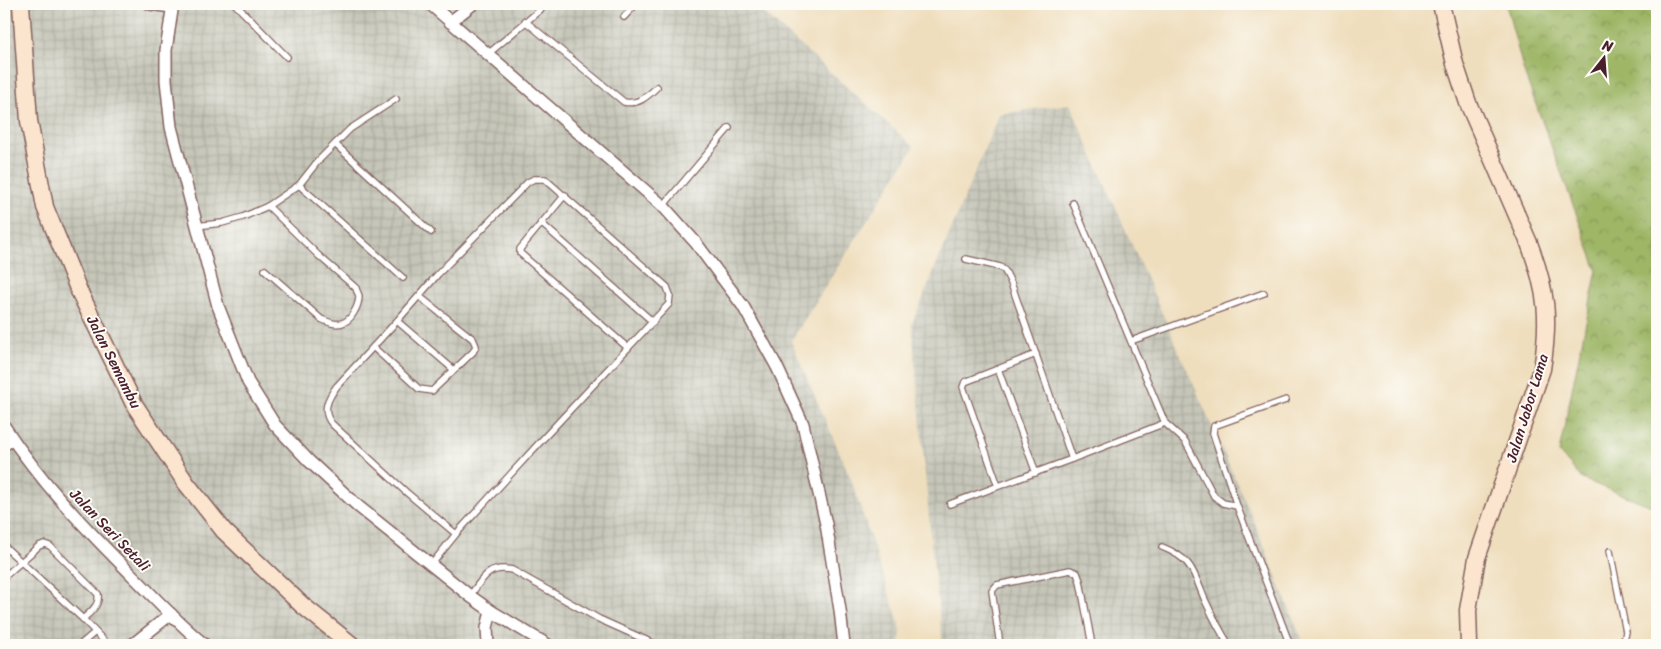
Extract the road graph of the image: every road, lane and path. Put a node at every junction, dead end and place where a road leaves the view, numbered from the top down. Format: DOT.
graph roads {
  1 [pos="20,4"];
  2 [pos="150,4"];
  3 [pos="235,4"];
  4 [pos="430,4"];
  5 [pos="474,4"];
  6 [pos="546,4"];
  7 [pos="636,4"];
  8 [pos="1441,4"];
  9 [pos="172,6"];
  10 [pos="624,17"];
  11 [pos="450,22"];
  12 [pos="525,22"];
  13 [pos="488,54"];
  14 [pos="287,56"];
  15 [pos="657,87"];
  16 [pos="396,99"];
  17 [pos="729,128"];
  18 [pos="335,144"];
  19 [pos="299,185"];
  20 [pos="565,195"];
  21 [pos="1073,203"];
  22 [pos="268,206"];
  23 [pos="663,206"];
  24 [pos="541,223"];
  25 [pos="196,226"];
  26 [pos="430,232"];
  27 [pos="966,259"];
  28 [pos="265,270"];
  29 [pos="403,278"];
  30 [pos="1264,293"];
  31 [pos="420,296"];
  32 [pos="397,322"];
  33 [pos="653,322"];
  34 [pos="1131,341"];
  35 [pos="373,347"];
  36 [pos="628,348"];
  37 [pos="1036,354"];
  38 [pos="998,369"];
  39 [pos="454,370"];
  40 [pos="1286,400"];
  41 [pos="1165,422"];
  42 [pos="4,426"];
  43 [pos="14,442"];
  44 [pos="4,448"];
  45 [pos="1072,460"];
  46 [pos="1036,472"];
  47 [pos="998,486"];
  48 [pos="950,504"];
  49 [pos="1237,506"];
  50 [pos="456,534"];
  51 [pos="4,546"];
  52 [pos="1162,547"];
  53 [pos="1610,550"];
  54 [pos="20,562"];
  55 [pos="431,565"];
  56 [pos="4,577"];
  57 [pos="470,596"];
  58 [pos="491,611"];
  59 [pos="171,614"];
  60 [pos="83,619"];
  61 [pos="95,632"];
  62 [pos="80,645"];
  63 [pos="108,645"];
  64 [pos="132,645"];
  65 [pos="205,645"];
  66 [pos="352,645"];
  67 [pos="488,645"];
  68 [pos="548,645"];
  69 [pos="657,645"];
  70 [pos="844,645"];
  71 [pos="1000,645"];
  72 [pos="1092,645"];
  73 [pos="1229,645"];
  74 [pos="1290,645"];
  75 [pos="1470,645"];
  76 [pos="1623,645"];
  1 -- 66 [label="main road, Jalan Semambu"];
  2 -- 9 [label="street"];
  3 -- 14 [label="lane"];
  4 -- 11 [label="street"];
  5 -- 11 [label="street"];
  6 -- 12 [label="lane"];
  7 -- 10 [label="lane"];
  8 -- 75 [label="main road, Jalan Jabor Lama"];
  9 -- 25 [label="street"];
  11 -- 13 [label="street"];
  12 -- 13 [label="lane"];
  12 -- 15 [label="lane"];
  13 -- 23 [label="street"];
  16 -- 18 [label="lane"];
  17 -- 23 [label="lane"];
  18 -- 19 [label="lane"];
  18 -- 26 [label="lane"];
  19 -- 22 [label="lane"];
  19 -- 29 [label="lane"];
  20 -- 24 [label="lane"];
  20 -- 31 [label="lane"];
  20 -- 33 [label="lane"];
  21 -- 34 [label="lane"];
  22 -- 25 [label="lane"];
  22 -- 28 [label="lane"];
  23 -- 70 [label="street"];
  24 -- 33 [label="lane"];
  24 -- 36 [label="lane"];
  25 -- 55 [label="street"];
  27 -- 37 [label="lane"];
  30 -- 34 [label="lane"];
  31 -- 32 [label="lane"];
  31 -- 39 [label="lane"];
  32 -- 35 [label="lane"];
  32 -- 39 [label="lane"];
  33 -- 36 [label="lane"];
  34 -- 41 [label="lane"];
  35 -- 39 [label="lane"];
  35 -- 50 [label="lane"];
  36 -- 50 [label="lane"];
  37 -- 38 [label="lane"];
  37 -- 45 [label="lane"];
  38 -- 46 [label="lane"];
  38 -- 47 [label="lane"];
  40 -- 49 [label="lane"];
  41 -- 45 [label="lane"];
  41 -- 49 [label="lane"];
  42 -- 43 [label="street, Jalan Seri Setali"];
  43 -- 44 [label="lane"];
  43 -- 59 [label="street, Jalan Seri Setali"];
  45 -- 46 [label="lane"];
  46 -- 47 [label="lane"];
  47 -- 48 [label="lane"];
  49 -- 74 [label="lane"];
  50 -- 55 [label="lane"];
  51 -- 54 [label="lane"];
  52 -- 73 [label="lane"];
  53 -- 76 [label="lane"];
  54 -- 56 [label="lane"];
  54 -- 60 [label="lane"];
  54 -- 60 [label="lane"];
  55 -- 57 [label="street"];
  57 -- 58 [label="street"];
  57 -- 69 [label="lane"];
  58 -- 67 [label="street"];
  58 -- 68 [label="street"];
  59 -- 64 [label="street"];
  59 -- 65 [label="street, Jalan Seri Setali"];
  60 -- 61 [label="lane"];
  61 -- 62 [label="lane"];
  61 -- 63 [label="lane"];
  71 -- 72 [label="lane"];
}
